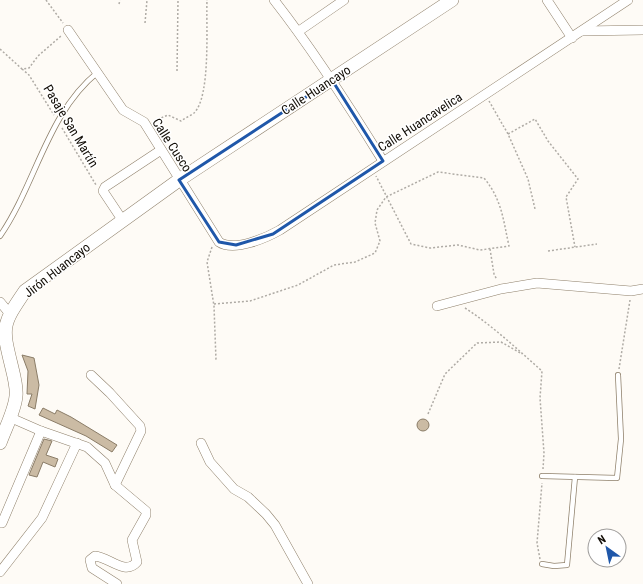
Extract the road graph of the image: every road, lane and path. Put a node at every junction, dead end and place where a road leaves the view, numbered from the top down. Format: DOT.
graph roads {
  1 [pos="46,0"];
  2 [pos="120,0"];
  3 [pos="147,0"];
  4 [pos="178,0"];
  5 [pos="207,0"];
  6 [pos="274,0"];
  7 [pos="344,0"];
  8 [pos="452,0"];
  9 [pos="548,0"];
  10 [pos="628,0"];
  11 [pos="119,4"];
  12 [pos="145,23"];
  13 [pos="68,30"];
  14 [pos="643,30"];
  15 [pos="299,31"];
  16 [pos="582,31"];
  17 [pos="572,38"];
  18 [pos="0,49"];
  19 [pos="22,69"];
  20 [pos="177,71"];
  21 [pos="98,72"];
  22 [pos="332,80"];
  23 [pos="486,94"];
  24 [pos="58,122"];
  25 [pos="146,126"];
  26 [pos="508,134"];
  27 [pos="161,150"];
  28 [pos="383,161"];
  29 [pos="372,168"];
  30 [pos="179,180"];
  31 [pos="103,190"];
  32 [pos="386,197"];
  33 [pos="535,210"];
  34 [pos="122,221"];
  35 [pos="0,236"];
  36 [pos="217,239"];
  37 [pos="596,244"];
  38 [pos="575,247"];
  39 [pos="490,249"];
  40 [pos="548,251"];
  41 [pos="502,289"];
  42 [pos="643,289"];
  43 [pos="630,291"];
  44 [pos="454,301"];
  45 [pos="0,302"];
  46 [pos="214,304"];
  47 [pos="437,306"];
  48 [pos="10,314"];
  49 [pos="523,354"];
  50 [pos="216,360"];
  51 [pos="91,375"];
  52 [pos="618,375"];
  53 [pos="428,414"];
  54 [pos="9,417"];
  55 [pos="41,431"];
  56 [pos="0,442"];
  57 [pos="77,443"];
  58 [pos="201,443"];
  59 [pos="542,476"];
  60 [pos="575,477"];
  61 [pos="115,485"];
  62 [pos="2,523"];
  63 [pos="542,564"];
  64 [pos="0,572"];
  65 [pos="117,584"];
  66 [pos="308,584"];
  1 -- 13 [label="path"];
  2 -- 11 [label="path"];
  3 -- 12 [label="path"];
  4 -- 20 [label="path"];
  5 -- 25 [label="path"];
  6 -- 15 [label="street"];
  7 -- 15 [label="street"];
  8 -- 22 [label="street, Calle Huancayo"];
  9 -- 17 [label="street"];
  10 -- 16 [label="street, Calle Huancavelica"];
  13 -- 19 [label="path"];
  13 -- 21 [label="street, Calle Cusco"];
  14 -- 16 [label="street"];
  15 -- 22 [label="street"];
  16 -- 17 [label="street, Calle Huancavelica"];
  17 -- 23 [label="street, Calle Huancavelica"];
  18 -- 19 [label="path, Pasaje San Martín"];
  19 -- 24 [label="path, Pasaje San Martín"];
  21 -- 24 [label="lane"];
  21 -- 25 [label="street, Calle Cusco"];
  22 -- 28 [label="street"];
  22 -- 30 [label="street, Calle Huancayo"];
  23 -- 26 [label="path"];
  23 -- 28 [label="street, Calle Huancavelica"];
  24 -- 31 [label="path, Pasaje San Martín"];
  24 -- 35 [label="lane"];
  25 -- 27 [label="street, Calle Cusco"];
  26 -- 33 [label="path"];
  26 -- 38 [label="path"];
  27 -- 30 [label="street, Calle Cusco"];
  27 -- 31 [label="street"];
  28 -- 29 [label="street, Calle Huancavelica"];
  29 -- 32 [label="path"];
  29 -- 36 [label="street, Calle Huancavelica"];
  30 -- 34 [label="street, Jirón Huancayo"];
  30 -- 36 [label="street, Calle Cusco"];
  31 -- 34 [label="street"];
  32 -- 39 [label="path"];
  32 -- 39 [label="path"];
  32 -- 46 [label="path"];
  34 -- 48 [label="street, Jirón Huancayo"];
  36 -- 46 [label="path"];
  37 -- 38 [label="path"];
  38 -- 40 [label="path"];
  39 -- 41 [label="path"];
  41 -- 43 [label="street"];
  41 -- 44 [label="street"];
  42 -- 43 [label="street"];
  43 -- 52 [label="path"];
  44 -- 47 [label="street"];
  44 -- 49 [label="path"];
  45 -- 48 [label="street"];
  46 -- 50 [label="path"];
  48 -- 54 [label="street, Jirón Huancayo"];
  49 -- 53 [label="path"];
  49 -- 59 [label="path"];
  51 -- 61 [label="street"];
  52 -- 60 [label="lane"];
  54 -- 55 [label="street"];
  54 -- 56 [label="street, Jirón Huancayo"];
  55 -- 57 [label="street"];
  55 -- 62 [label="street"];
  57 -- 61 [label="street"];
  57 -- 64 [label="street"];
  58 -- 66 [label="street"];
  59 -- 60 [label="lane"];
  59 -- 63 [label="path"];
  60 -- 63 [label="lane"];
  61 -- 65 [label="street"];
}
